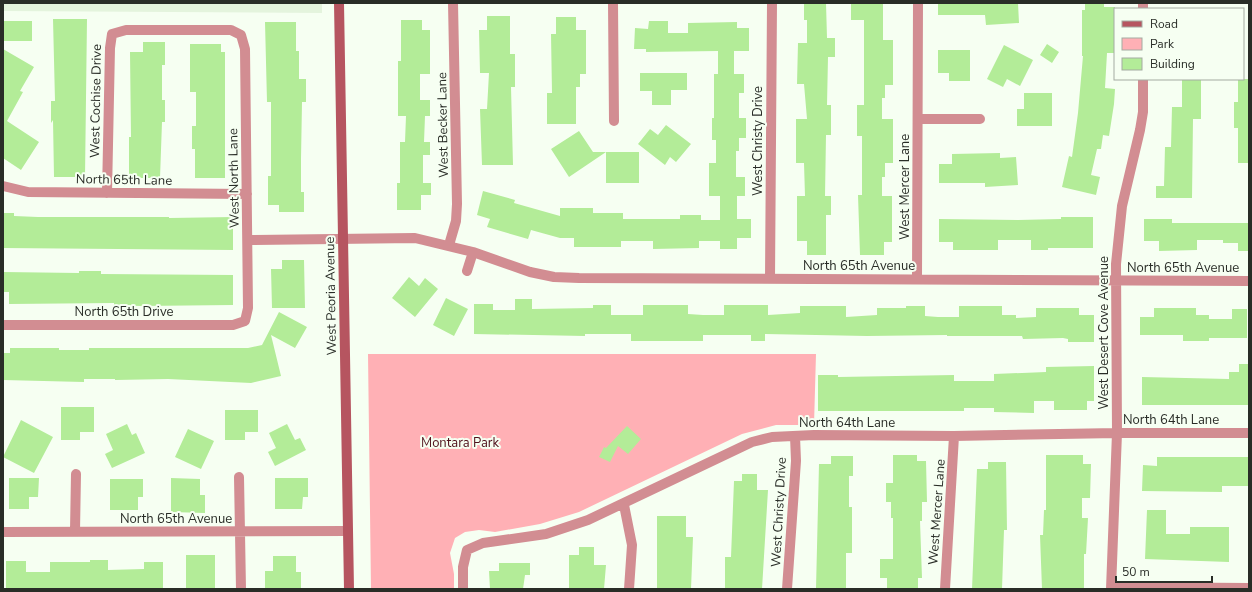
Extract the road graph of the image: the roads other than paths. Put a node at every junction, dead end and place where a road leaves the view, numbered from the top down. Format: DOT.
graph roads {
  1 [pos="339,3"];
  2 [pos="453,3"];
  3 [pos="613,3"];
  4 [pos="772,3"];
  5 [pos="918,3"];
  6 [pos="112,34"];
  7 [pos="1143,80"];
  8 [pos="918,119"];
  9 [pos="980,120"];
  10 [pos="614,121"];
  11 [pos="3,186"];
  12 [pos="107,192"];
  13 [pos="246,194"];
  14 [pos="342,238"];
  15 [pos="248,240"];
  16 [pos="449,245"];
  17 [pos="473,252"];
  18 [pos="467,271"];
  19 [pos="770,279"];
  20 [pos="917,280"];
  21 [pos="1116,281"];
  22 [pos="1249,281"];
  23 [pos="245,321"];
  24 [pos="3,325"];
  25 [pos="1117,433"];
  26 [pos="1249,433"];
  27 [pos="795,436"];
  28 [pos="954,436"];
  29 [pos="76,474"];
  30 [pos="239,477"];
  31 [pos="624,505"];
  32 [pos="75,531"];
  33 [pos="348,531"];
  34 [pos="3,532"];
  35 [pos="240,532"];
  36 [pos="1111,588"];
  37 [pos="1249,588"];
  38 [pos="241,589"];
  39 [pos="349,589"];
  40 [pos="463,589"];
  41 [pos="629,589"];
  42 [pos="787,589"];
  43 [pos="945,589"];
  1 -- 14 [label="main road, West Peoria Avenue"];
  2 -- 16 [label="street, West Becker Lane"];
  3 -- 10 [label="street"];
  4 -- 19 [label="street, West Christy Drive"];
  5 -- 8 [label="street, West Mercer Lane"];
  6 -- 12 [label="street, West Cochise Drive"];
  6 -- 13 [label="street, West North Lane"];
  7 -- 21 [label="street, West Desert Cove Avenue"];
  8 -- 9 [label="street, West Mercer Lane"];
  8 -- 20 [label="street, West Mercer Lane"];
  11 -- 12 [label="street, North 65th Lane"];
  12 -- 13 [label="street, North 65th Lane"];
  13 -- 15 [label="street, West North Lane"];
  14 -- 15 [label="street, North 65th Avenue"];
  14 -- 16 [label="street, North 65th Avenue"];
  14 -- 33 [label="main road, West Peoria Avenue"];
  15 -- 23 [label="street, West North Lane"];
  16 -- 17 [label="street, North 65th Avenue"];
  17 -- 18 [label="street"];
  17 -- 19 [label="street, North 65th Avenue"];
  19 -- 20 [label="street, North 65th Avenue"];
  20 -- 21 [label="street, North 65th Avenue"];
  21 -- 22 [label="street, North 65th Avenue"];
  21 -- 25 [label="street, West Desert Cove Avenue"];
  23 -- 24 [label="street, North 65th Drive"];
  25 -- 26 [label="street, North 64th Lane"];
  25 -- 28 [label="street, North 64th Lane"];
  25 -- 36 [label="street, West Desert Cove Avenue"];
  27 -- 28 [label="street, North 64th Lane"];
  27 -- 31 [label="street, North 64th Lane"];
  27 -- 42 [label="street, West Christy Drive"];
  28 -- 43 [label="street, West Mercer Lane"];
  29 -- 32 [label="street"];
  30 -- 35 [label="street"];
  31 -- 40 [label="street, North 64th Lane"];
  31 -- 41 [label="street"];
  32 -- 34 [label="street, North 65th Avenue"];
  32 -- 35 [label="street, North 65th Avenue"];
  33 -- 35 [label="street, North 65th Avenue"];
  33 -- 39 [label="main road, West Peoria Avenue"];
  35 -- 38 [label="street"];
  36 -- 37 [label="street"];
}
